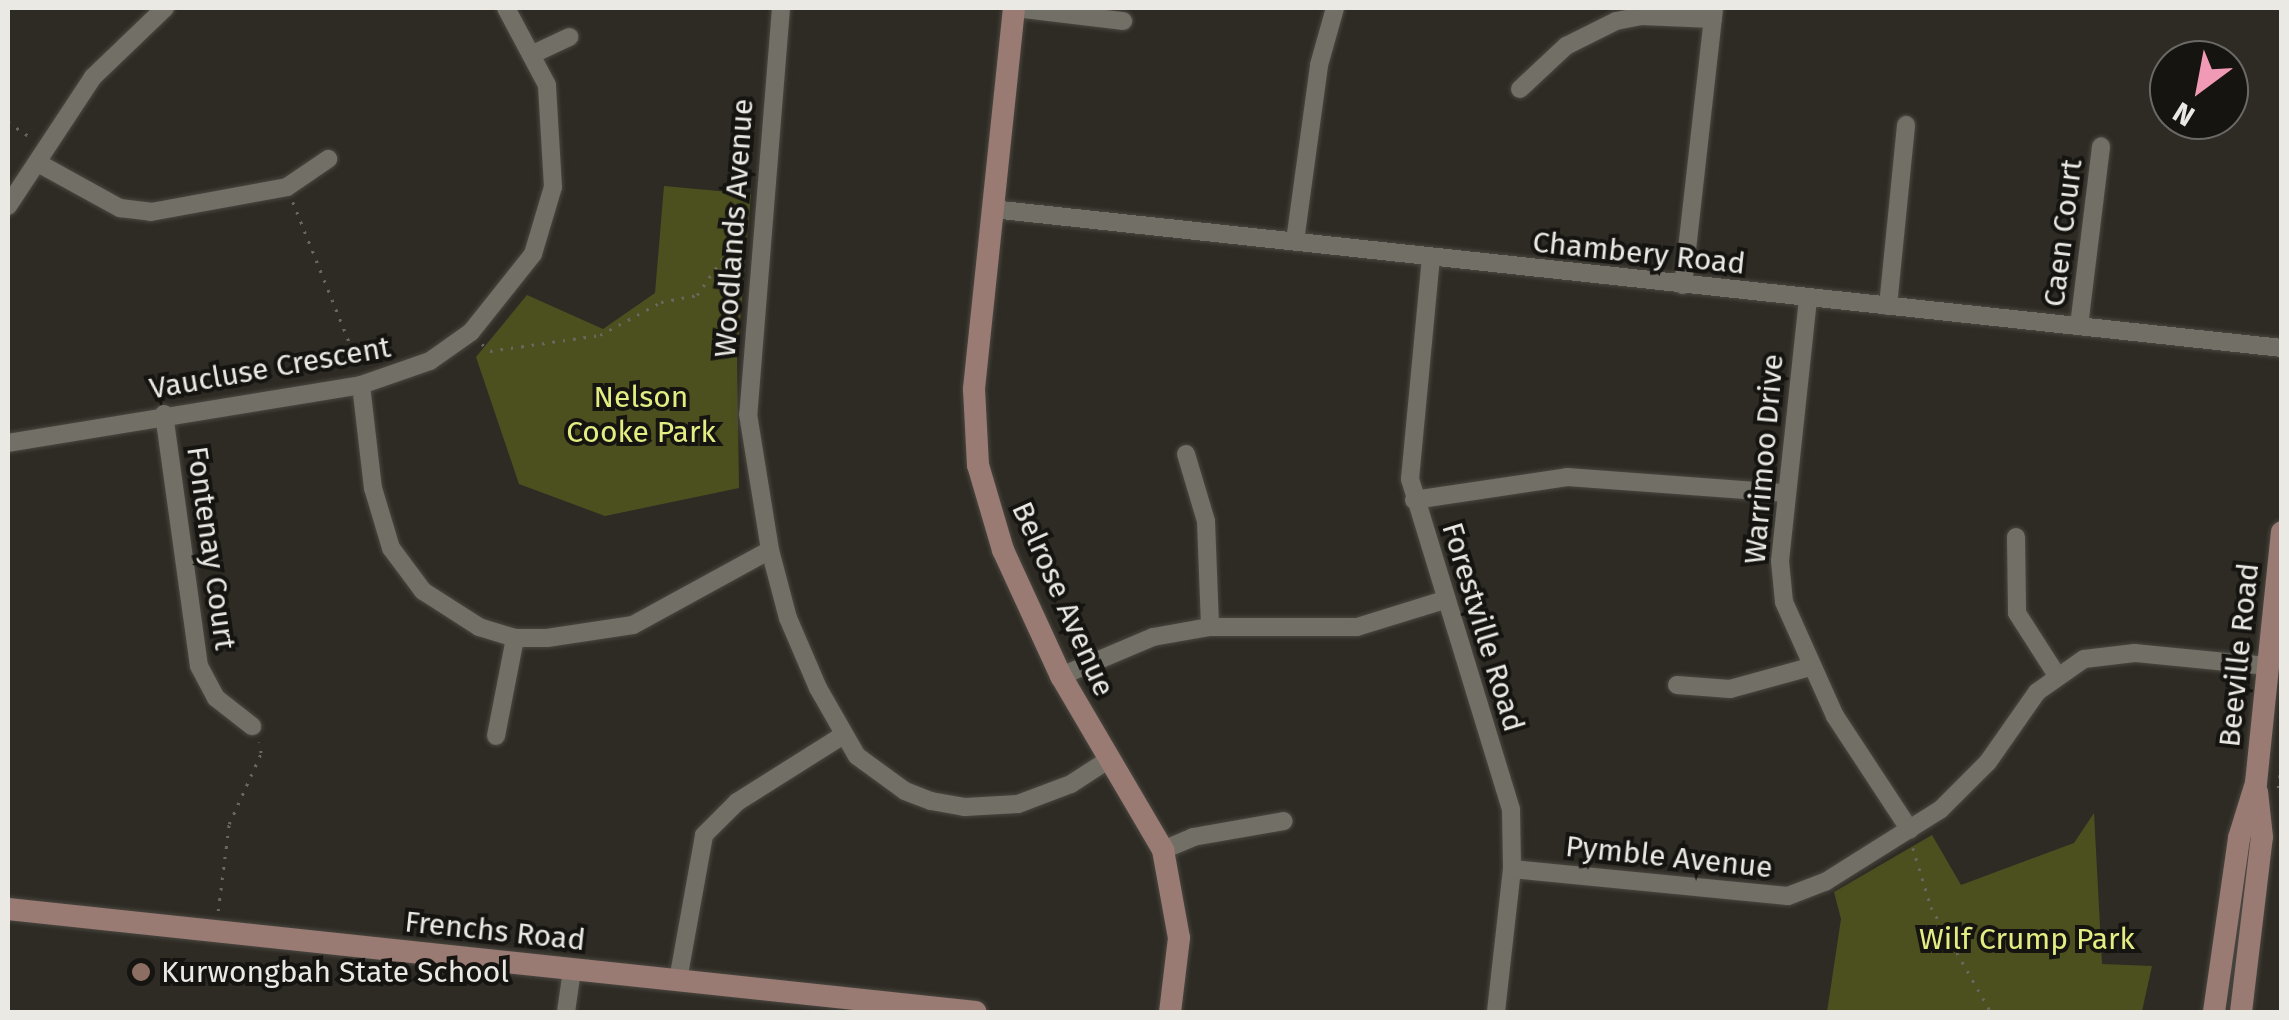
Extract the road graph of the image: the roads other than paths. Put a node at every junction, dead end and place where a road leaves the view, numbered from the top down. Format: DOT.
graph roads {
  1 [pos="166,8"];
  2 [pos="506,8"];
  3 [pos="781,8"];
  4 [pos="1014,8"];
  5 [pos="1335,8"];
  6 [pos="1713,13"];
  7 [pos="1123,22"];
  8 [pos="570,37"];
  9 [pos="535,53"];
  10 [pos="1520,89"];
  11 [pos="1906,125"];
  12 [pos="2100,146"];
  13 [pos="43,156"];
  14 [pos="328,158"];
  15 [pos="8,206"];
  16 [pos="992,209"];
  17 [pos="1296,240"];
  18 [pos="1431,257"];
  19 [pos="1683,285"];
  20 [pos="1808,300"];
  21 [pos="1888,306"];
  22 [pos="2079,326"];
  23 [pos="2282,348"];
  24 [pos="361,385"];
  25 [pos="164,414"];
  26 [pos="8,443"];
  27 [pos="1186,454"];
  28 [pos="1786,493"];
  29 [pos="1414,500"];
  30 [pos="2282,532"];
  31 [pos="2016,537"];
  32 [pos="770,550"];
  33 [pos="1444,600"];
  34 [pos="1210,627"];
  35 [pos="516,638"];
  36 [pos="2268,666"];
  37 [pos="1810,667"];
  38 [pos="2056,674"];
  39 [pos="1061,676"];
  40 [pos="1677,686"];
  41 [pos="252,726"];
  42 [pos="496,736"];
  43 [pos="842,736"];
  44 [pos="1108,760"];
  45 [pos="2256,783"];
  46 [pos="1284,821"];
  47 [pos="1910,830"];
  48 [pos="1163,850"];
  49 [pos="1512,868"];
  50 [pos="8,908"];
  51 [pos="572,970"];
  52 [pos="678,980"];
  53 [pos="566,1012"];
  54 [pos="976,1012"];
  55 [pos="1170,1012"];
  56 [pos="1496,1012"];
  57 [pos="2214,1012"];
  58 [pos="2241,1012"];
  1 -- 13 [label="street"];
  2 -- 9 [label="street, Vaucluse Crescent"];
  3 -- 32 [label="street, Woodlands Avenue"];
  4 -- 7 [label="street"];
  4 -- 16 [label="street, Belrose Avenue"];
  5 -- 17 [label="street"];
  6 -- 10 [label="street"];
  6 -- 19 [label="street"];
  8 -- 9 [label="street"];
  9 -- 24 [label="street, Vaucluse Crescent"];
  11 -- 21 [label="street"];
  12 -- 22 [label="street, Caen Court"];
  13 -- 14 [label="street"];
  13 -- 15 [label="street"];
  16 -- 17 [label="street, Chambery Road"];
  16 -- 39 [label="street, Belrose Avenue"];
  17 -- 18 [label="street, Chambery Road"];
  18 -- 19 [label="street, Chambery Road"];
  18 -- 29 [label="street, Forestville Road"];
  19 -- 20 [label="street, Chambery Road"];
  20 -- 21 [label="street, Chambery Road"];
  20 -- 28 [label="street, Warrimoo Drive"];
  21 -- 22 [label="street, Chambery Road"];
  22 -- 23 [label="street, Chambery Road"];
  24 -- 25 [label="street, Vaucluse Crescent"];
  24 -- 35 [label="street"];
  25 -- 26 [label="street, Vaucluse Crescent"];
  25 -- 41 [label="street, Fontenay Court"];
  27 -- 34 [label="street"];
  28 -- 29 [label="street"];
  28 -- 37 [label="street, Warrimoo Drive"];
  29 -- 33 [label="street, Forestville Road"];
  30 -- 36 [label="street, Beeville Road"];
  31 -- 38 [label="street"];
  32 -- 35 [label="street"];
  32 -- 43 [label="street, Woodlands Avenue"];
  33 -- 34 [label="street"];
  33 -- 49 [label="street, Forestville Road"];
  34 -- 39 [label="street"];
  35 -- 42 [label="street"];
  36 -- 38 [label="street, Pymble Avenue"];
  36 -- 45 [label="street, Beeville Road"];
  37 -- 40 [label="street"];
  37 -- 47 [label="street, Warrimoo Drive"];
  38 -- 47 [label="street, Pymble Avenue"];
  39 -- 44 [label="street, Belrose Avenue"];
  43 -- 44 [label="street, Woodlands Avenue"];
  43 -- 52 [label="street"];
  44 -- 48 [label="street, Belrose Avenue"];
  45 -- 57 [label="street, Beeville Road"];
  45 -- 58 [label="street, Beeville Road"];
  46 -- 48 [label="street"];
  47 -- 49 [label="street, Pymble Avenue"];
  48 -- 55 [label="street, Belrose Avenue"];
  49 -- 56 [label="street, Forestville Road"];
  50 -- 51 [label="street, Frenchs Road"];
  51 -- 52 [label="street, Frenchs Road"];
  51 -- 53 [label="street"];
  52 -- 54 [label="street, Frenchs Road"];
}
